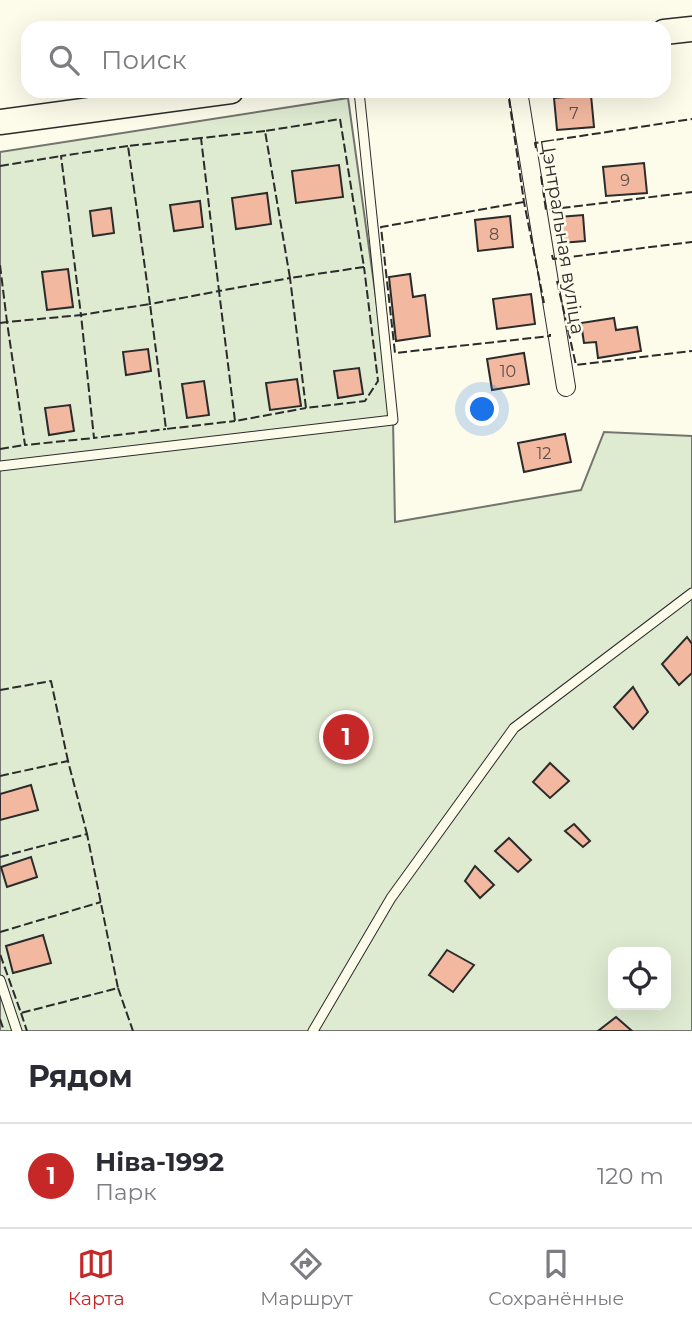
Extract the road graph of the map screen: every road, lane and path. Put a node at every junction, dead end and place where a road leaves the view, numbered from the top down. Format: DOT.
graph roads {
  1 [pos="692,29"];
  2 [pos="671,31"];
  3 [pos="179,98"];
  4 [pos="360,98"];
  5 [pos="519,98"];
  6 [pos="0,122"];
  7 [pos="566,387"];
  8 [pos="0,466"];
  9 [pos="692,593"];
  10 [pos="0,980"];
  11 [pos="17,1031"];
  12 [pos="313,1031"];
  1 -- 2 [label="street"];
  3 -- 6 [label="street"];
  4 -- 8 [label="lane"];
  5 -- 7 [label="street, Цэнтральная вуліца"];
  9 -- 12 [label="lane"];
  10 -- 11 [label="lane"];
}
